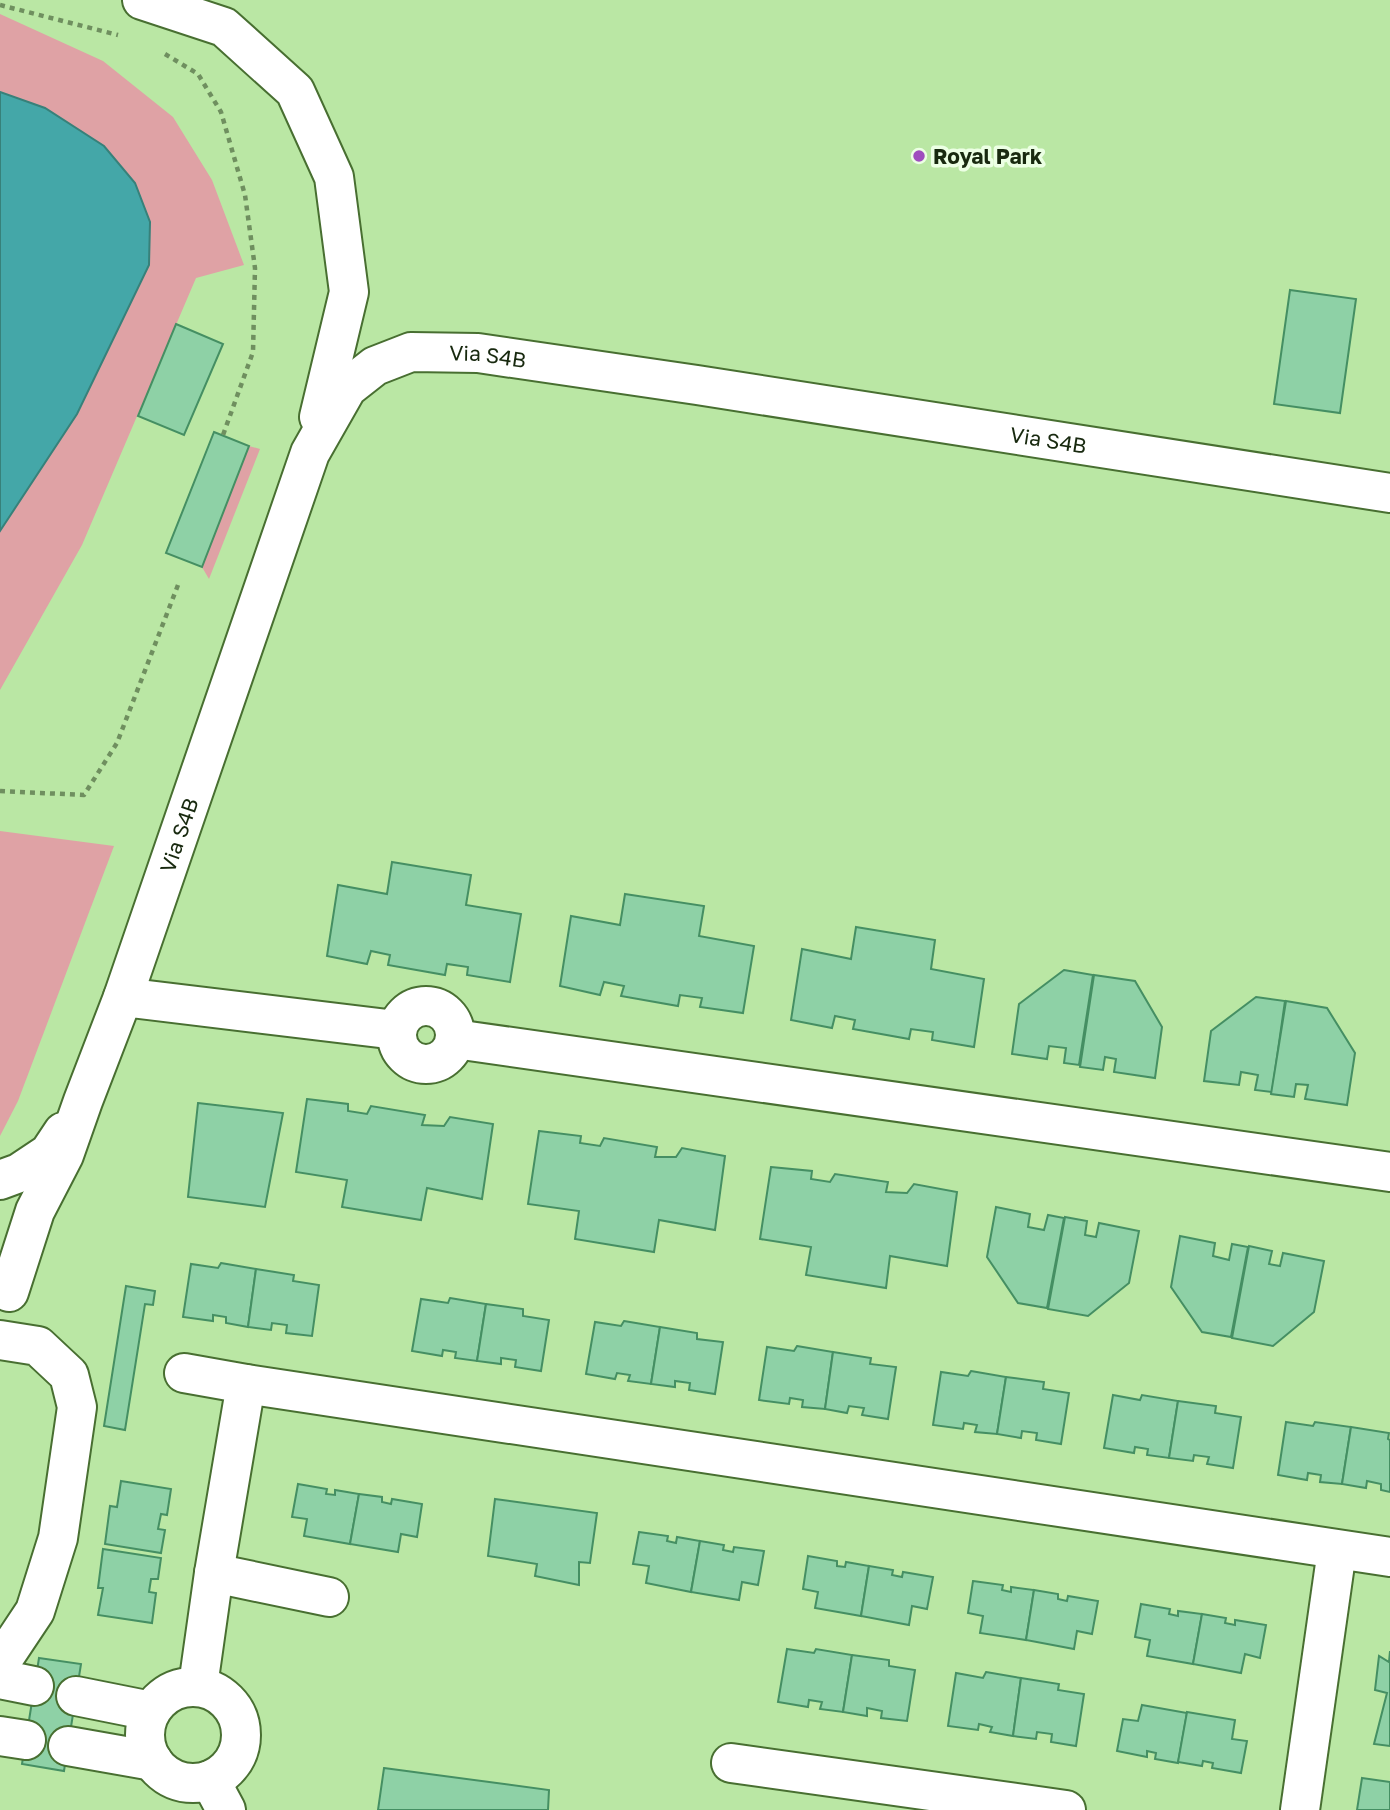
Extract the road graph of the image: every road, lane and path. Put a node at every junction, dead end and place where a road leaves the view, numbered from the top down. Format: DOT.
graph roads {
  1 [pos="142,0"];
  2 [pos="0,5"];
  3 [pos="127,39"];
  4 [pos="163,53"];
  5 [pos="223,435"];
  6 [pos="310,453"];
  7 [pos="1390,493"];
  8 [pos="178,585"];
  9 [pos="0,790"];
  10 [pos="123,997"];
  11 [pos="83,1101"];
  12 [pos="1390,1172"];
  13 [pos="0,1180"];
  14 [pos="0,1241"];
  15 [pos="9,1292"];
  16 [pos="0,1340"];
  17 [pos="184,1373"];
  18 [pos="246,1384"];
  19 [pos="1337,1549"];
  20 [pos="1390,1557"];
  21 [pos="214,1573"];
  22 [pos="329,1597"];
  23 [pos="0,1659"];
  24 [pos="198,1686"];
  25 [pos="76,1696"];
  26 [pos="151,1712"];
  27 [pos="68,1746"];
  28 [pos="153,1761"];
  29 [pos="731,1763"];
  30 [pos="200,1796"];
  31 [pos="1066,1810"];
  32 [pos="1300,1810"];
  1 -- 6 [label="street"];
  2 -- 3 [label="path"];
  4 -- 5 [label="path"];
  6 -- 7 [label="street, Via S4B"];
  6 -- 10 [label="street, Via S4B"];
  8 -- 9 [label="path"];
  10 -- 11 [label="street, Via S4B"];
  10 -- 12 [label="street"];
  11 -- 13 [label="street, Via S4B"];
  11 -- 15 [label="street, Via S4B"];
  14 -- 15 [label="street"];
  15 -- 16 [label="street"];
  16 -- 23 [label="street"];
  17 -- 18 [label="street"];
  18 -- 19 [label="street"];
  18 -- 21 [label="street"];
  19 -- 20 [label="street"];
  19 -- 32 [label="street"];
  21 -- 22 [label="street"];
  21 -- 24 [label="street"];
  24 -- 26 [label="street"];
  24 -- 30 [label="street"];
  25 -- 26 [label="street"];
  26 -- 28 [label="street"];
  27 -- 28 [label="street"];
  28 -- 30 [label="street"];
  29 -- 31 [label="street"];
}
